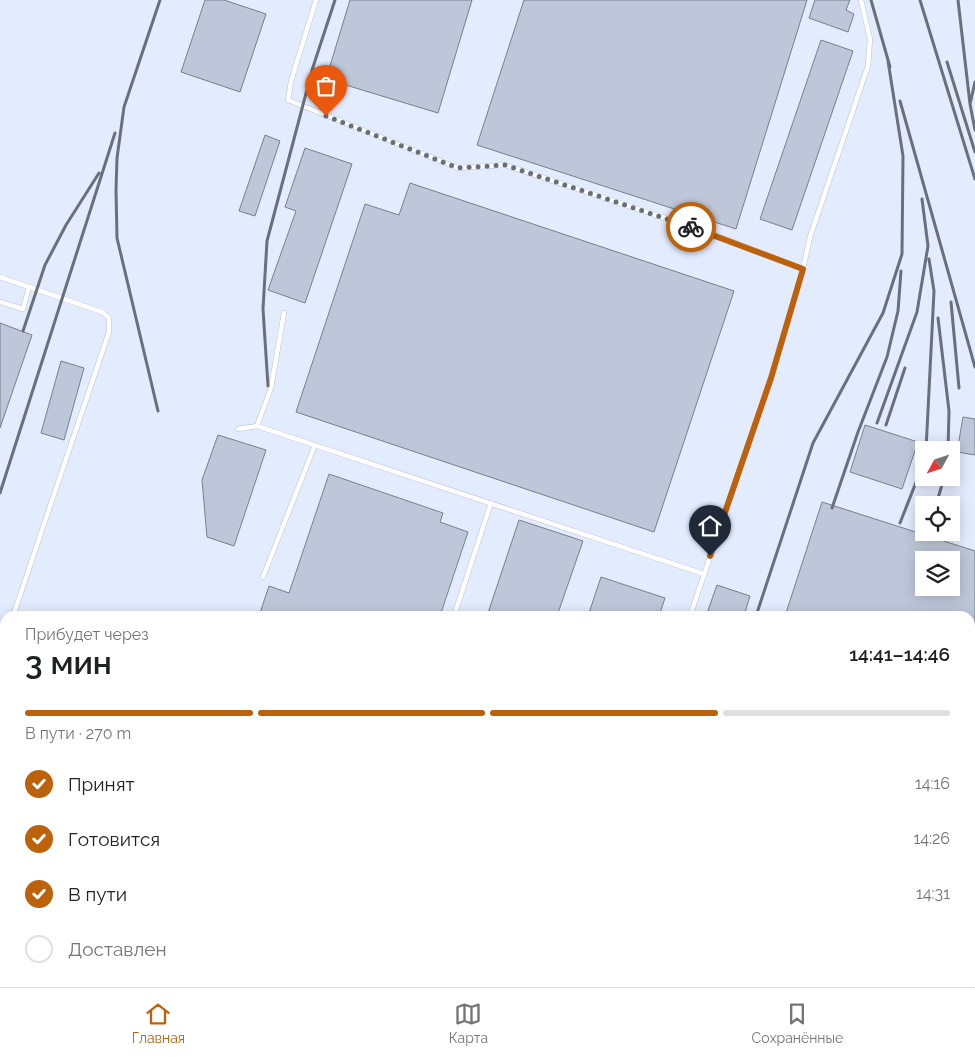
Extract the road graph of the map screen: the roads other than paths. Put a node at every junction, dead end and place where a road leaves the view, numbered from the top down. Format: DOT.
graph roads {
  1 [pos="316,0"];
  2 [pos="861,0"];
  3 [pos="803,269"];
  4 [pos="0,277"];
  5 [pos="29,286"];
  6 [pos="0,302"];
  7 [pos="284,313"];
  8 [pos="257,426"];
  9 [pos="238,429"];
  10 [pos="315,445"];
  11 [pos="492,503"];
  12 [pos="704,574"];
  13 [pos="263,577"];
  14 [pos="15,611"];
  15 [pos="456,611"];
  16 [pos="692,611"];
  1 -- 3 [label="lane"];
  2 -- 3 [label="lane"];
  3 -- 12 [label="lane"];
  4 -- 5 [label="lane"];
  5 -- 6 [label="lane"];
  5 -- 14 [label="lane"];
  7 -- 8 [label="lane"];
  8 -- 9 [label="lane"];
  8 -- 10 [label="lane"];
  10 -- 11 [label="lane"];
  10 -- 13 [label="lane"];
  11 -- 12 [label="lane"];
  11 -- 15 [label="lane"];
  12 -- 16 [label="lane"];
}
